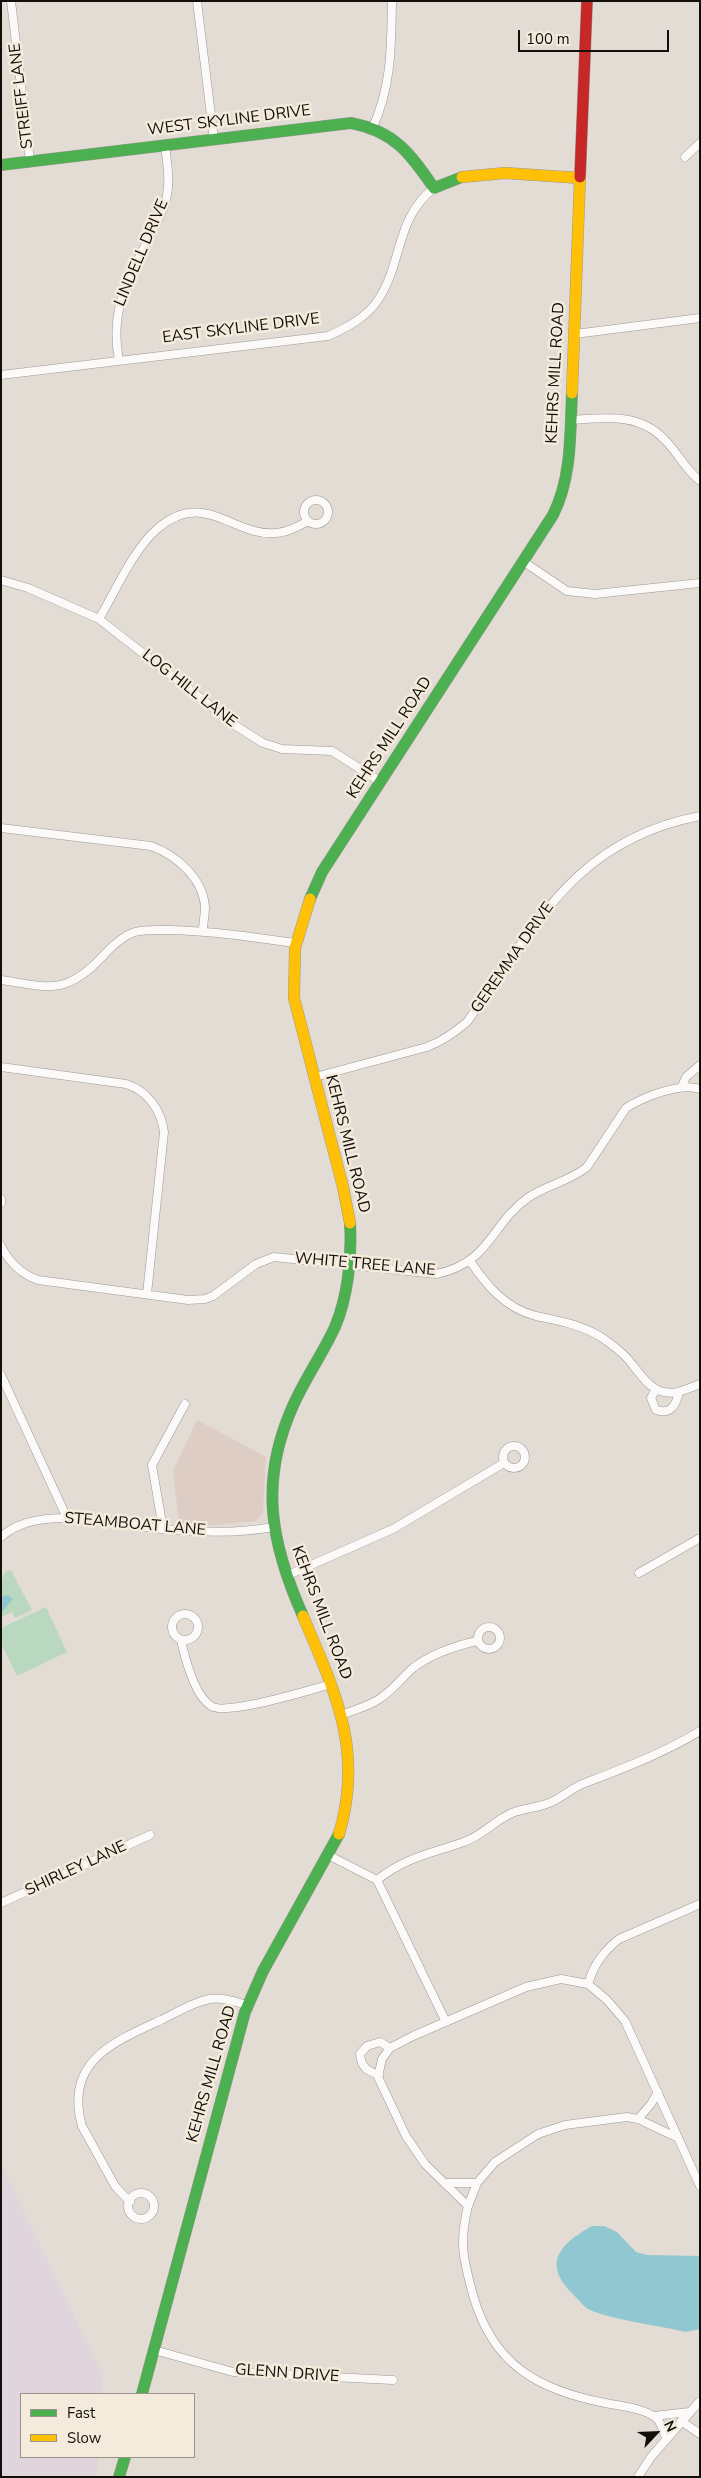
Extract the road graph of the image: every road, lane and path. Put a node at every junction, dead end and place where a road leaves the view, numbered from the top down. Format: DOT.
graph roads {
  1 [pos="11,1"];
  2 [pos="197,1"];
  3 [pos="392,1"];
  4 [pos="587,1"];
  5 [pos="373,127"];
  6 [pos="214,140"];
  7 [pos="700,143"];
  8 [pos="165,146"];
  9 [pos="685,156"];
  10 [pos="30,161"];
  11 [pos="1,165"];
  12 [pos="580,178"];
  13 [pos="434,188"];
  14 [pos="700,318"];
  15 [pos="575,334"];
  16 [pos="119,360"];
  17 [pos="1,375"];
  18 [pos="571,420"];
  19 [pos="700,481"];
  20 [pos="308,521"];
  21 [pos="524,562"];
  22 [pos="1,580"];
  23 [pos="700,583"];
  24 [pos="99,620"];
  25 [pos="382,782"];
  26 [pos="700,816"];
  27 [pos="1,828"];
  28 [pos="203,931"];
  29 [pos="295,943"];
  30 [pos="1,980"];
  31 [pos="700,1065"];
  32 [pos="1,1067"];
  33 [pos="315,1077"];
  34 [pos="682,1086"];
  35 [pos="700,1089"];
  36 [pos="1,1199"];
  37 [pos="1,1203"];
  38 [pos="1,1246"];
  39 [pos="470,1261"];
  40 [pos="349,1264"];
  41 [pos="147,1294"];
  42 [pos="1,1375"];
  43 [pos="700,1384"];
  44 [pos="656,1389"];
  45 [pos="679,1392"];
  46 [pos="185,1404"];
  47 [pos="504,1463"];
  48 [pos="67,1518"];
  49 [pos="273,1527"];
  50 [pos="163,1529"];
  51 [pos="1,1537"];
  52 [pos="700,1538"];
  53 [pos="639,1573"];
  54 [pos="286,1576"];
  55 [pos="181,1640"];
  56 [pos="477,1641"];
  57 [pos="331,1684"];
  58 [pos="341,1716"];
  59 [pos="700,1731"];
  60 [pos="150,1835"];
  61 [pos="328,1855"];
  62 [pos="377,1880"];
  63 [pos="1,1903"];
  64 [pos="700,1904"];
  65 [pos="588,1984"];
  66 [pos="248,2005"];
  67 [pos="445,2020"];
  68 [pos="390,2048"];
  69 [pos="379,2075"];
  70 [pos="658,2092"];
  71 [pos="638,2119"];
  72 [pos="678,2138"];
  73 [pos="447,2183"];
  74 [pos="477,2183"];
  75 [pos="700,2186"];
  76 [pos="130,2202"];
  77 [pos="468,2206"];
  78 [pos="154,2350"];
  79 [pos="393,2380"];
  80 [pos="142,2393"];
  81 [pos="700,2401"];
  82 [pos="689,2412"];
  83 [pos="654,2416"];
  84 [pos="681,2421"];
  85 [pos="700,2434"];
  86 [pos="666,2438"];
  87 [pos="125,2458"];
  88 [pos="119,2477"];
  89 [pos="638,2477"];
  1 -- 10 [label="street, STREIFF LANE"];
  2 -- 6 [label="street"];
  3 -- 5 [label="street"];
  4 -- 12 [label="street, KEHRS MILL ROAD"];
  5 -- 6 [label="street, WEST SKYLINE DRIVE"];
  5 -- 13 [label="street, WEST SKYLINE DRIVE"];
  6 -- 8 [label="street, WEST SKYLINE DRIVE"];
  7 -- 9 [label="street"];
  8 -- 10 [label="street, WEST SKYLINE DRIVE"];
  8 -- 16 [label="street, LINDELL DRIVE"];
  10 -- 11 [label="street, WEST SKYLINE DRIVE"];
  12 -- 13 [label="street, EAST SKYLINE DRIVE"];
  12 -- 15 [label="street, KEHRS MILL ROAD"];
  13 -- 16 [label="street, EAST SKYLINE DRIVE"];
  14 -- 15 [label="street"];
  15 -- 18 [label="street, KEHRS MILL ROAD"];
  16 -- 17 [label="street, EAST SKYLINE DRIVE"];
  18 -- 19 [label="street"];
  18 -- 21 [label="street, KEHRS MILL ROAD"];
  20 -- 24 [label="street"];
  21 -- 23 [label="street"];
  21 -- 25 [label="street, KEHRS MILL ROAD"];
  22 -- 24 [label="street, LOG HILL LANE"];
  24 -- 25 [label="street, LOG HILL LANE"];
  25 -- 29 [label="street, KEHRS MILL ROAD"];
  26 -- 33 [label="street, GEREMMA DRIVE"];
  27 -- 28 [label="street"];
  28 -- 29 [label="street"];
  28 -- 30 [label="street"];
  29 -- 33 [label="street, KEHRS MILL ROAD"];
  31 -- 34 [label="street"];
  32 -- 41 [label="street"];
  33 -- 40 [label="street, KEHRS MILL ROAD"];
  34 -- 35 [label="street, WHITE TREE LANE"];
  34 -- 39 [label="street, WHITE TREE LANE"];
  36 -- 37 [label="street"];
  38 -- 41 [label="street, WHITE TREE LANE"];
  39 -- 40 [label="street, WHITE TREE LANE"];
  39 -- 44 [label="street"];
  40 -- 41 [label="street, WHITE TREE LANE"];
  40 -- 49 [label="street, KEHRS MILL ROAD"];
  42 -- 48 [label="street"];
  43 -- 45 [label="street"];
  44 -- 45 [label="street"];
  44 -- 45 [label="street"];
  46 -- 50 [label="street"];
  47 -- 54 [label="street"];
  48 -- 50 [label="street, STEAMBOAT LANE"];
  48 -- 51 [label="street, STEAMBOAT LANE"];
  49 -- 50 [label="street, STEAMBOAT LANE"];
  49 -- 54 [label="street, KEHRS MILL ROAD"];
  52 -- 53 [label="street"];
  54 -- 57 [label="street, KEHRS MILL ROAD"];
  55 -- 57 [label="street"];
  56 -- 58 [label="street"];
  57 -- 58 [label="street, KEHRS MILL ROAD"];
  58 -- 61 [label="street, KEHRS MILL ROAD"];
  59 -- 62 [label="street"];
  60 -- 63 [label="street, SHIRLEY LANE"];
  61 -- 62 [label="street"];
  61 -- 66 [label="street, KEHRS MILL ROAD"];
  62 -- 67 [label="street"];
  64 -- 65 [label="street"];
  65 -- 67 [label="street"];
  65 -- 70 [label="street"];
  66 -- 76 [label="street"];
  66 -- 78 [label="street, KEHRS MILL ROAD"];
  67 -- 68 [label="street"];
  68 -- 69 [label="street"];
  68 -- 69 [label="street"];
  69 -- 73 [label="street"];
  70 -- 71 [label="street"];
  70 -- 72 [label="street"];
  71 -- 72 [label="street"];
  71 -- 74 [label="street"];
  72 -- 75 [label="street"];
  73 -- 74 [label="street"];
  73 -- 77 [label="street"];
  74 -- 77 [label="street"];
  77 -- 83 [label="street"];
  78 -- 79 [label="street, GLENN DRIVE"];
  78 -- 80 [label="street, KEHRS MILL ROAD"];
  81 -- 82 [label="street"];
  82 -- 83 [label="street"];
  82 -- 84 [label="street"];
  83 -- 86 [label="street"];
  84 -- 85 [label="street"];
  84 -- 86 [label="street"];
  86 -- 89 [label="street"];
  87 -- 88 [label="street"];
}
